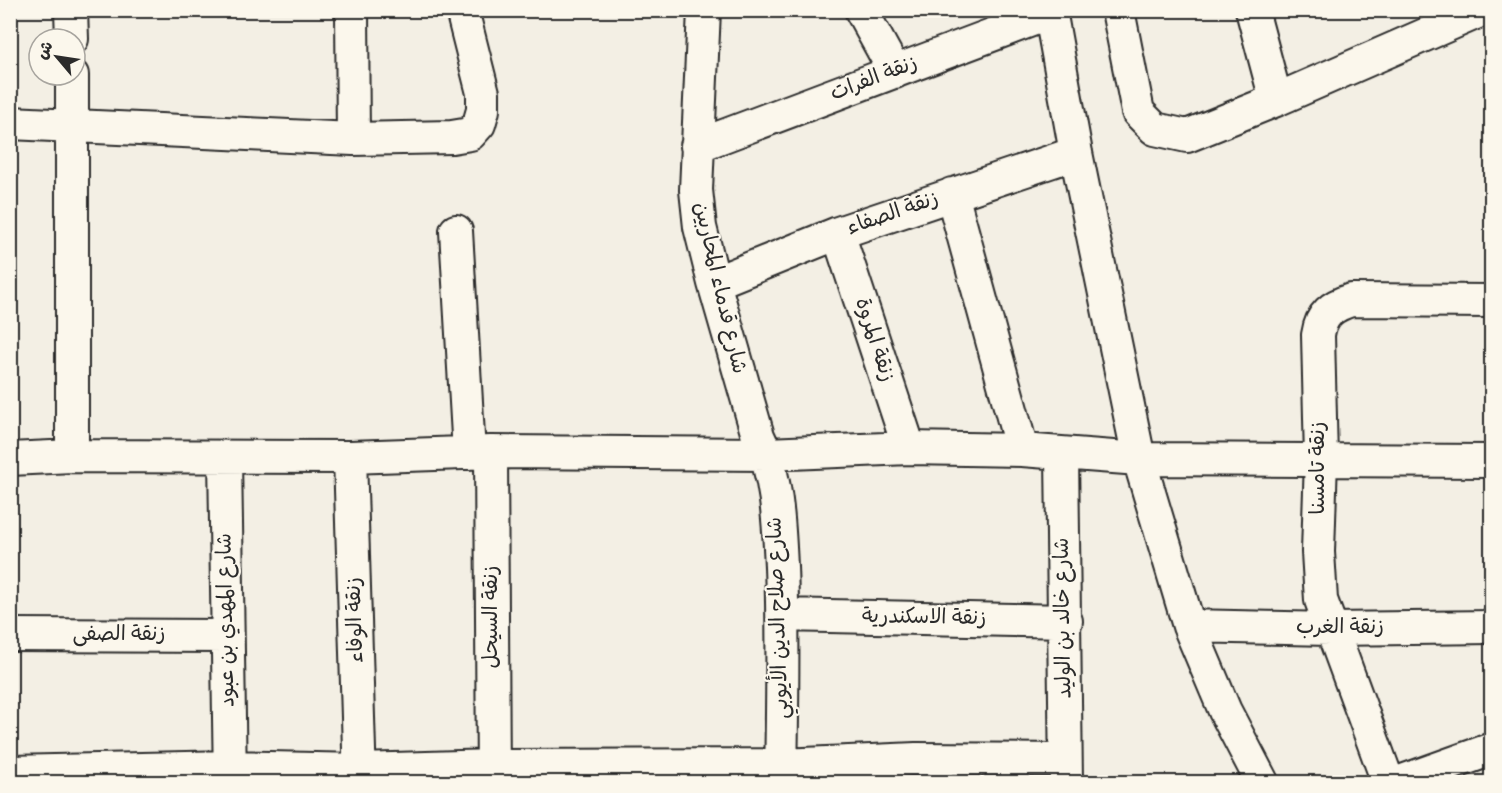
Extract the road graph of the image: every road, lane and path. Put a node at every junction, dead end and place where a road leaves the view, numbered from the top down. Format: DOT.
graph roads {
  1 [pos="71,10"];
  2 [pos="352,10"];
  3 [pos="462,10"];
  4 [pos="704,10"];
  5 [pos="861,10"];
  6 [pos="1118,10"];
  7 [pos="1482,10"];
  8 [pos="1254,11"];
  9 [pos="1050,12"];
  10 [pos="72,27"];
  11 [pos="895,72"];
  12 [pos="72,87"];
  13 [pos="1276,100"];
  14 [pos="10,123"];
  15 [pos="73,127"];
  16 [pos="353,139"];
  17 [pos="697,146"];
  18 [pos="1076,153"];
  19 [pos="952,194"];
  20 [pos="456,231"];
  21 [pos="838,233"];
  22 [pos="714,283"];
  23 [pos="1491,301"];
  24 [pos="909,448"];
  25 [pos="1022,450"];
  26 [pos="480,452"];
  27 [pos="1062,453"];
  28 [pos="767,454"];
  29 [pos="72,456"];
  30 [pos="350,457"];
  31 [pos="225,458"];
  32 [pos="10,459"];
  33 [pos="1139,459"];
  34 [pos="1321,459"];
  35 [pos="1491,461"];
  36 [pos="783,615"];
  37 [pos="1065,621"];
  38 [pos="1190,626"];
  39 [pos="1491,627"];
  40 [pos="1330,629"];
  41 [pos="10,635"];
  42 [pos="227,636"];
  43 [pos="1491,749"];
  44 [pos="917,771"];
  45 [pos="1066,771"];
  46 [pos="10,772"];
  47 [pos="493,774"];
  48 [pos="782,774"];
  49 [pos="230,775"];
  50 [pos="59,776"];
  51 [pos="360,776"];
  52 [pos="1443,776"];
  53 [pos="1262,783"];
  54 [pos="1388,783"];
  55 [pos="1400,783"];
  1 -- 10 [label="street"];
  2 -- 16 [label="street"];
  3 -- 16 [label="street"];
  4 -- 17 [label="street, شارع قدماء المحاربين"];
  5 -- 11 [label="street"];
  6 -- 13 [label="street"];
  7 -- 13 [label="street"];
  8 -- 13 [label="street"];
  9 -- 11 [label="street, زنقة الفرات"];
  9 -- 18 [label="street"];
  11 -- 17 [label="street, زنقة الفرات"];
  12 -- 15 [label="street"];
  14 -- 15 [label="street"];
  15 -- 16 [label="street"];
  15 -- 29 [label="street"];
  17 -- 22 [label="street, شارع قدماء المحاربين"];
  18 -- 19 [label="street, زنقة الصفاء"];
  18 -- 33 [label="street"];
  19 -- 21 [label="street, زنقة الصفاء"];
  19 -- 25 [label="street"];
  20 -- 26 [label="street, زنقة السيحل"];
  21 -- 22 [label="street, زنقة الصفاء"];
  21 -- 24 [label="street, زنقة المروة"];
  22 -- 28 [label="street, شارع قدماء المحاربين"];
  23 -- 34 [label="street, زنقة تامسنا"];
  24 -- 25 [label="street"];
  24 -- 28 [label="street"];
  25 -- 27 [label="street"];
  26 -- 28 [label="street"];
  26 -- 30 [label="street"];
  26 -- 47 [label="street, زنقة السيحل"];
  27 -- 33 [label="street"];
  27 -- 37 [label="street, شارع خالد بن الوليد"];
  28 -- 36 [label="street, شارع صلاح الدين الأيوبي"];
  29 -- 31 [label="street"];
  29 -- 32 [label="street"];
  30 -- 31 [label="street"];
  30 -- 51 [label="street, زنقة الوفاء"];
  31 -- 42 [label="street, شارع المهدي بن عبود"];
  33 -- 34 [label="street"];
  33 -- 38 [label="street"];
  34 -- 35 [label="street"];
  34 -- 40 [label="street, زنقة تامسنا"];
  36 -- 37 [label="street, زنقة الاسكندرية"];
  36 -- 48 [label="street, شارع صلاح الدين الأيوبي"];
  37 -- 45 [label="street, شارع خالد بن الوليد"];
  38 -- 40 [label="street, زنقة الغرب"];
  38 -- 53 [label="street"];
  39 -- 40 [label="street, زنقة الغرب"];
  40 -- 54 [label="street, زنقة تامسنا"];
  41 -- 42 [label="street, زنقة الصفى"];
  42 -- 49 [label="street, شارع المهدي بن عبود"];
  43 -- 52 [label="street"];
  44 -- 45 [label="street"];
  44 -- 48 [label="street"];
  46 -- 50 [label="street"];
  47 -- 48 [label="street"];
  47 -- 51 [label="street"];
  49 -- 50 [label="street"];
  49 -- 51 [label="street"];
  52 -- 55 [label="street"];
}
